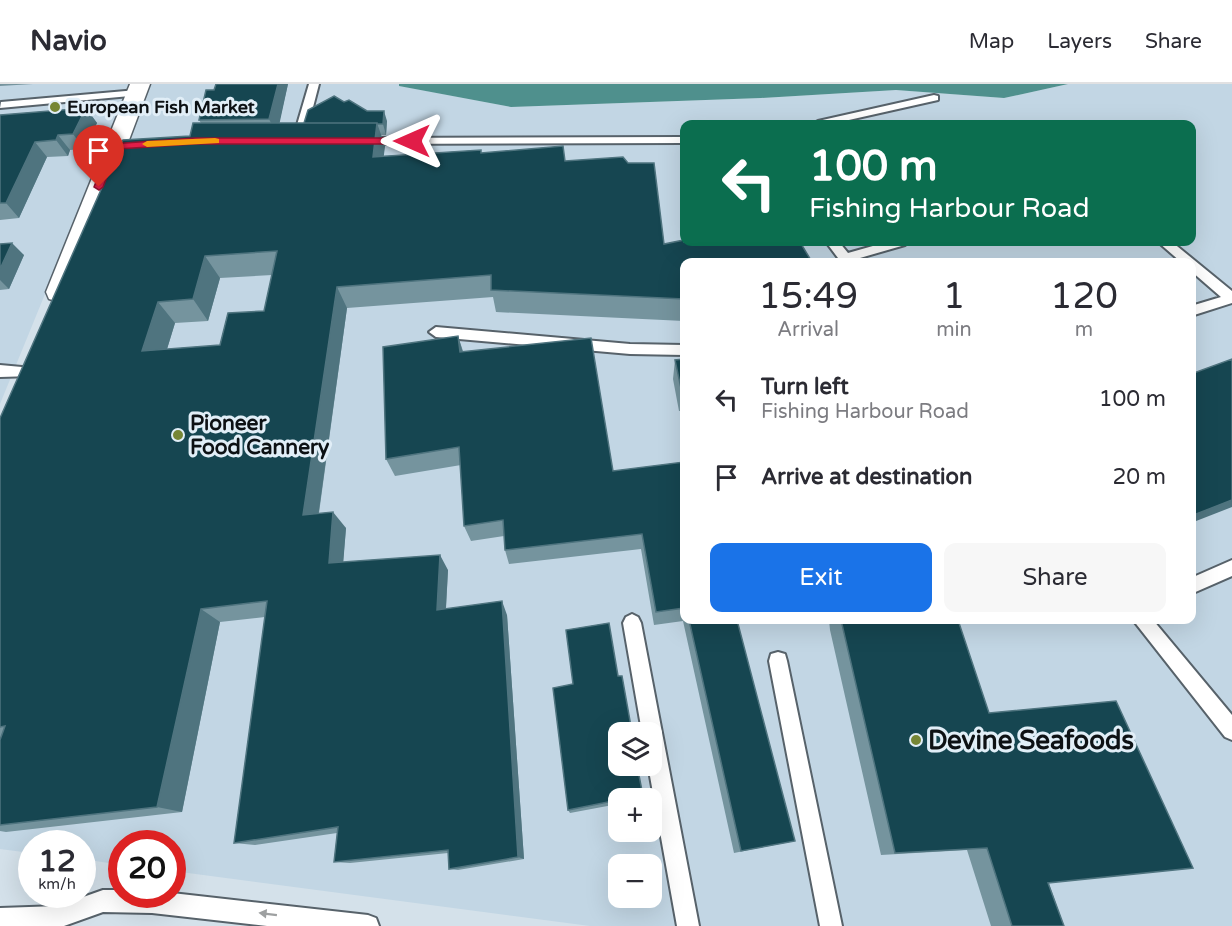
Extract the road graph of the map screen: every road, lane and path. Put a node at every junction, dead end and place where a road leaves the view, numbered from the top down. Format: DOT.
graph roads {
  1 [pos="314,84"];
  2 [pos="139,88"];
  3 [pos="934,98"];
  4 [pos="1,105"];
  5 [pos="836,120"];
  6 [pos="680,140"];
  7 [pos="298,141"];
  8 [pos="345,141"];
  9 [pos="835,246"];
  10 [pos="888,246"];
  11 [pos="1169,246"];
  12 [pos="844,258"];
  13 [pos="852,258"];
  14 [pos="1184,258"];
  15 [pos="1196,268"];
  16 [pos="1232,298"];
  17 [pos="1196,309"];
  18 [pos="49,318"];
  19 [pos="436,332"];
  20 [pos="680,350"];
  21 [pos="0,371"];
  22 [pos="28,372"];
  23 [pos="1232,568"];
  24 [pos="1196,584"];
  25 [pos="632,623"];
  26 [pos="1145,624"];
  27 [pos="778,661"];
  28 [pos="1232,730"];
  29 [pos="0,919"];
  30 [pos="62,921"];
  31 [pos="368,926"];
  32 [pos="688,926"];
  33 [pos="831,926"];
  1 -- 7 [label="lane"];
  2 -- 4 [label="lane"];
  2 -- 18 [label="street"];
  3 -- 5 [label="lane"];
  6 -- 8 [label="lane"];
  9 -- 12 [label="lane"];
  10 -- 13 [label="lane"];
  11 -- 14 [label="lane"];
  15 -- 16 [label="lane"];
  16 -- 17 [label="lane"];
  19 -- 20 [label="lane"];
  21 -- 22 [label="lane"];
  23 -- 24 [label="lane"];
  25 -- 32 [label="lane"];
  26 -- 28 [label="lane"];
  27 -- 33 [label="lane"];
  29 -- 30 [label="lane"];
  31 -- 30 [label="lane, one-way"];
}
